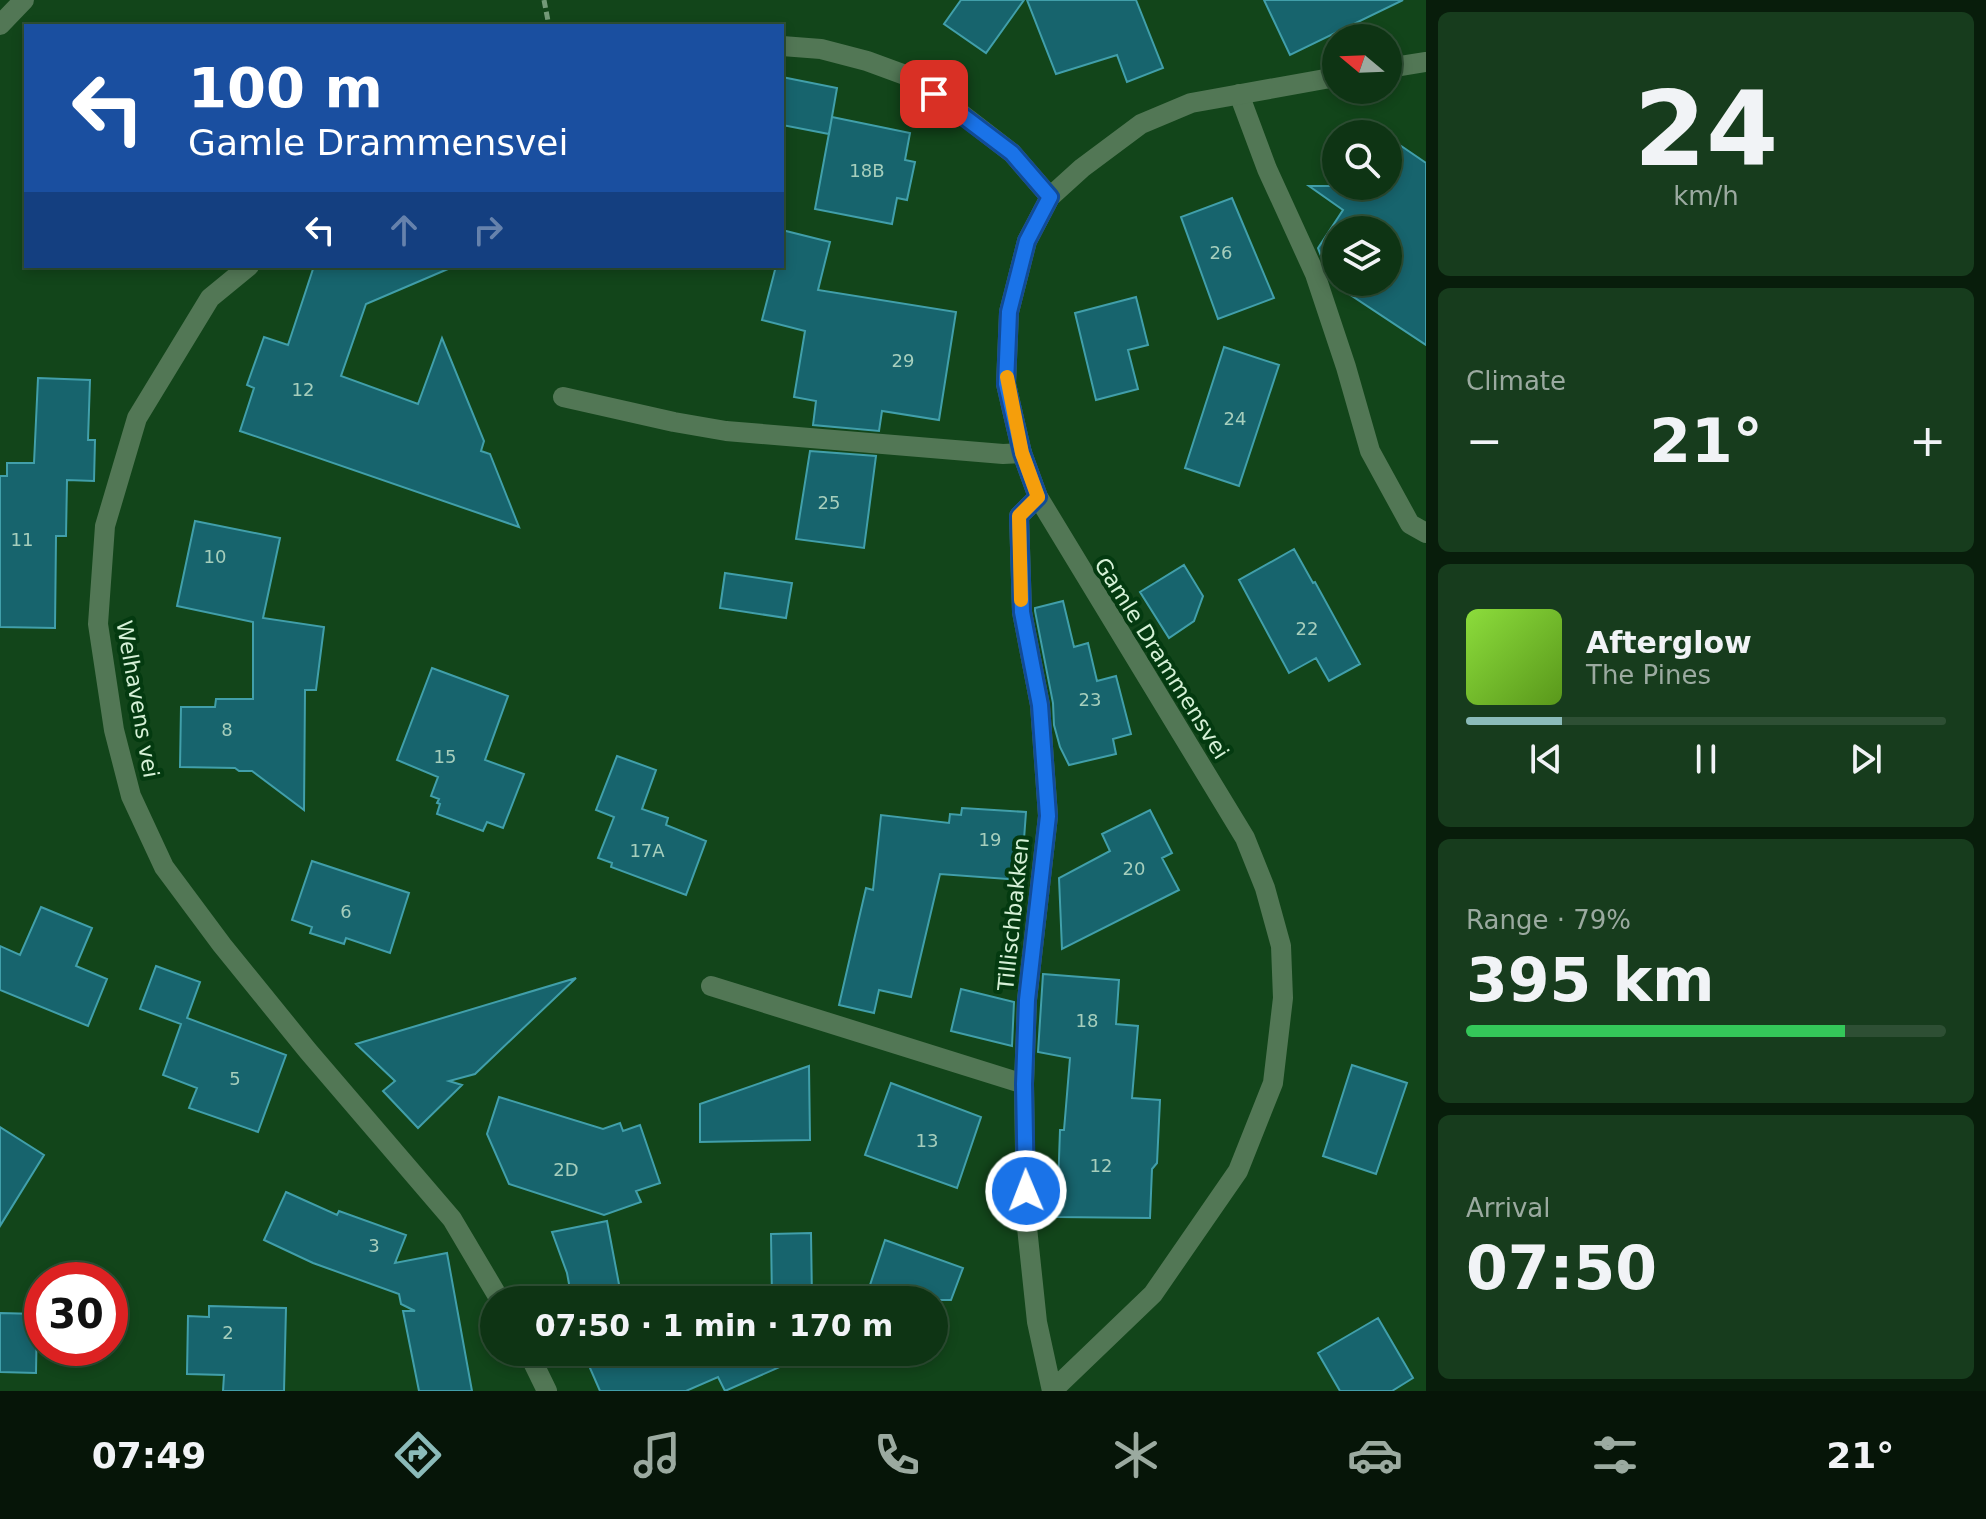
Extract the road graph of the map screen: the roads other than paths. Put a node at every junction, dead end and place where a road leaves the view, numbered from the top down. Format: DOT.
graph roads {
  1 [pos="24,0"];
  2 [pos="0,25"];
  3 [pos="784,46"];
  4 [pos="1426,62"];
  5 [pos="1402,66"];
  6 [pos="1322,79"];
  7 [pos="1239,94"];
  8 [pos="1050,197"];
  9 [pos="247,268"];
  10 [pos="563,397"];
  11 [pos="1022,453"];
  12 [pos="1038,497"];
  13 [pos="1426,533"];
  14 [pos="711,986"];
  15 [pos="1024,1084"];
  16 [pos="492,1286"];
  17 [pos="535,1366"];
  18 [pos="547,1391"];
  19 [pos="1052,1391"];
  1 -- 2 [label="street"];
  3 -- 8 [label="street"];
  4 -- 5 [label="street"];
  6 -- 7 [label="street, Gamle Drammensvei"];
  7 -- 8 [label="street, Gamle Drammensvei"];
  7 -- 13 [label="street"];
  8 -- 11 [label="street, Gamle Drammensvei"];
  9 -- 16 [label="street, Welhavens vei"];
  10 -- 11 [label="street"];
  11 -- 12 [label="street, Gamle Drammensvei"];
  12 -- 15 [label="street, Tillischbakken"];
  12 -- 19 [label="street, Gamle Drammensvei"];
  14 -- 15 [label="street"];
  15 -- 19 [label="street, Tillischbakken"];
  17 -- 18 [label="street"];
}
